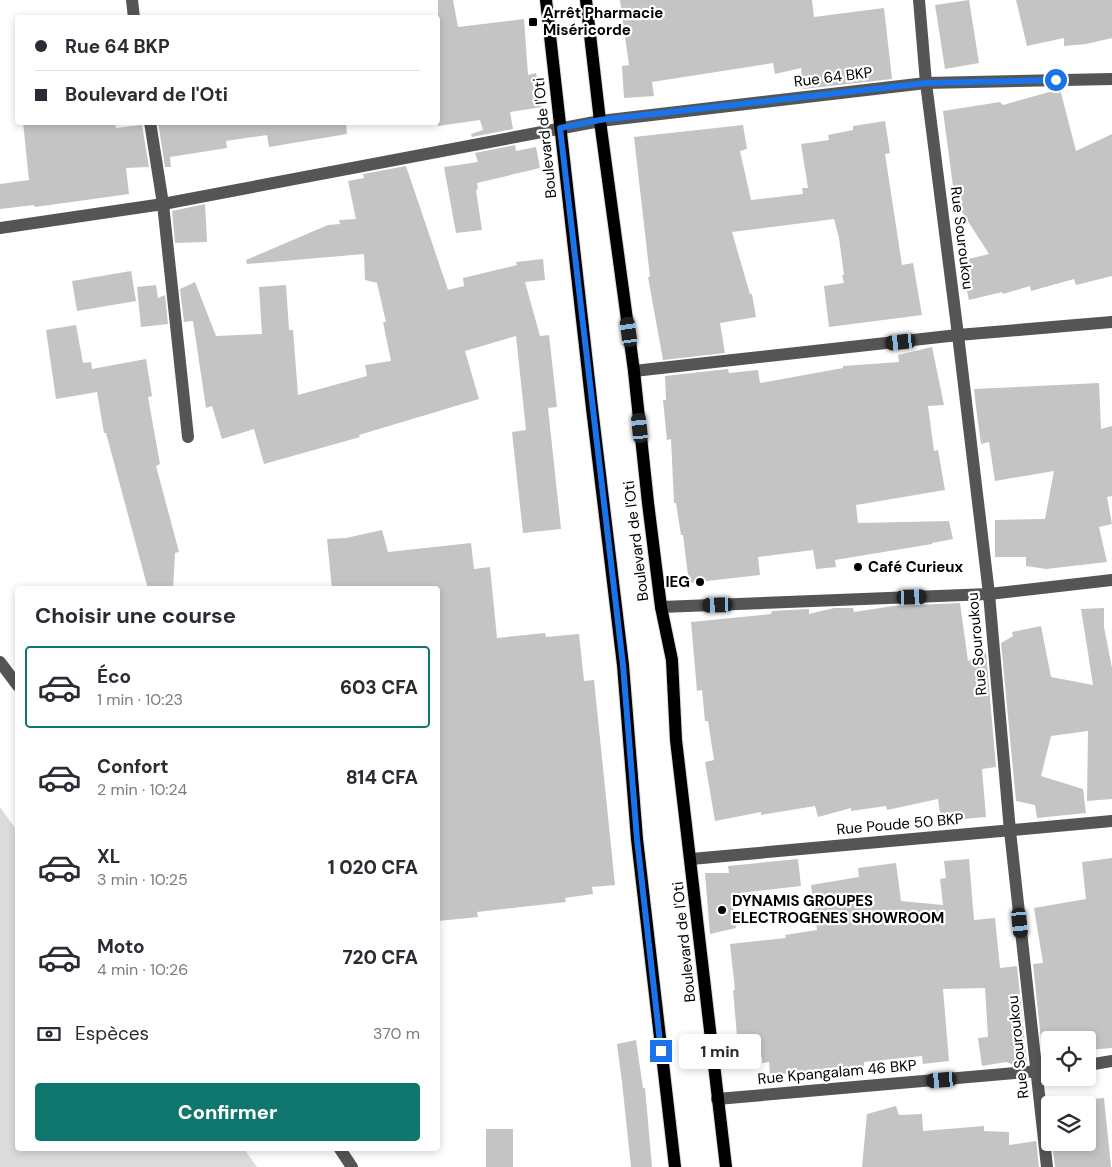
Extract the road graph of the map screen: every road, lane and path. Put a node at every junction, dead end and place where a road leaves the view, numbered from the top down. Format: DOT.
graph roads {
  1 [pos="132,0"];
  2 [pos="546,0"];
  3 [pos="586,0"];
  4 [pos="919,0"];
  5 [pos="134,15"];
  6 [pos="1112,79"];
  7 [pos="926,83"];
  8 [pos="600,120"];
  9 [pos="150,125"];
  10 [pos="560,128"];
  11 [pos="162,204"];
  12 [pos="0,228"];
  13 [pos="1112,322"];
  14 [pos="958,335"];
  15 [pos="634,371"];
  16 [pos="188,437"];
  17 [pos="1112,580"];
  18 [pos="989,594"];
  19 [pos="661,607"];
  20 [pos="0,662"];
  21 [pos="15,682"];
  22 [pos="1112,821"];
  23 [pos="1010,831"];
  24 [pos="691,859"];
  25 [pos="1112,1061"];
  26 [pos="1096,1063"];
  27 [pos="1041,1071"];
  28 [pos="1036,1072"];
  29 [pos="717,1099"];
  30 [pos="341,1151"];
  31 [pos="352,1167"];
  32 [pos="675,1167"];
  33 [pos="726,1167"];
  34 [pos="1047,1167"];
  1 -- 5 [label="street"];
  2 -- 10 [label="main road, Boulevard de l'Oti"];
  3 -- 8 [label="main road, Boulevard de l'Oti"];
  4 -- 7 [label="street, Rue Souroukou"];
  6 -- 7 [label="street, Rue 64 BKP"];
  7 -- 8 [label="street, Rue 64 BKP"];
  7 -- 14 [label="street, Rue Souroukou"];
  8 -- 10 [label="street, Rue 64 BKP"];
  8 -- 15 [label="main road, Boulevard de l'Oti"];
  9 -- 11 [label="street"];
  10 -- 11 [label="street, Rue 64 BKP"];
  10 -- 32 [label="main road, Boulevard de l'Oti"];
  11 -- 12 [label="street, Rue 64 BKP"];
  11 -- 16 [label="street"];
  13 -- 14 [label="street"];
  14 -- 15 [label="street"];
  14 -- 18 [label="street, Rue Souroukou"];
  15 -- 19 [label="main road, Boulevard de l'Oti"];
  17 -- 18 [label="street"];
  18 -- 19 [label="street"];
  18 -- 23 [label="street, Rue Souroukou"];
  19 -- 24 [label="main road, Boulevard de l'Oti"];
  20 -- 21 [label="street"];
  22 -- 23 [label="street, Rue Poude 50 BKP"];
  23 -- 24 [label="street, Rue Poude 50 BKP"];
  23 -- 28 [label="street, Rue Souroukou"];
  24 -- 29 [label="main road, Boulevard de l'Oti"];
  25 -- 26 [label="street"];
  27 -- 28 [label="street, Rue Kpangalam 46 BKP"];
  28 -- 29 [label="street, Rue Kpangalam 46 BKP"];
  28 -- 34 [label="street, Rue Souroukou"];
  29 -- 33 [label="main road, Boulevard de l'Oti"];
  30 -- 31 [label="street"];
}
